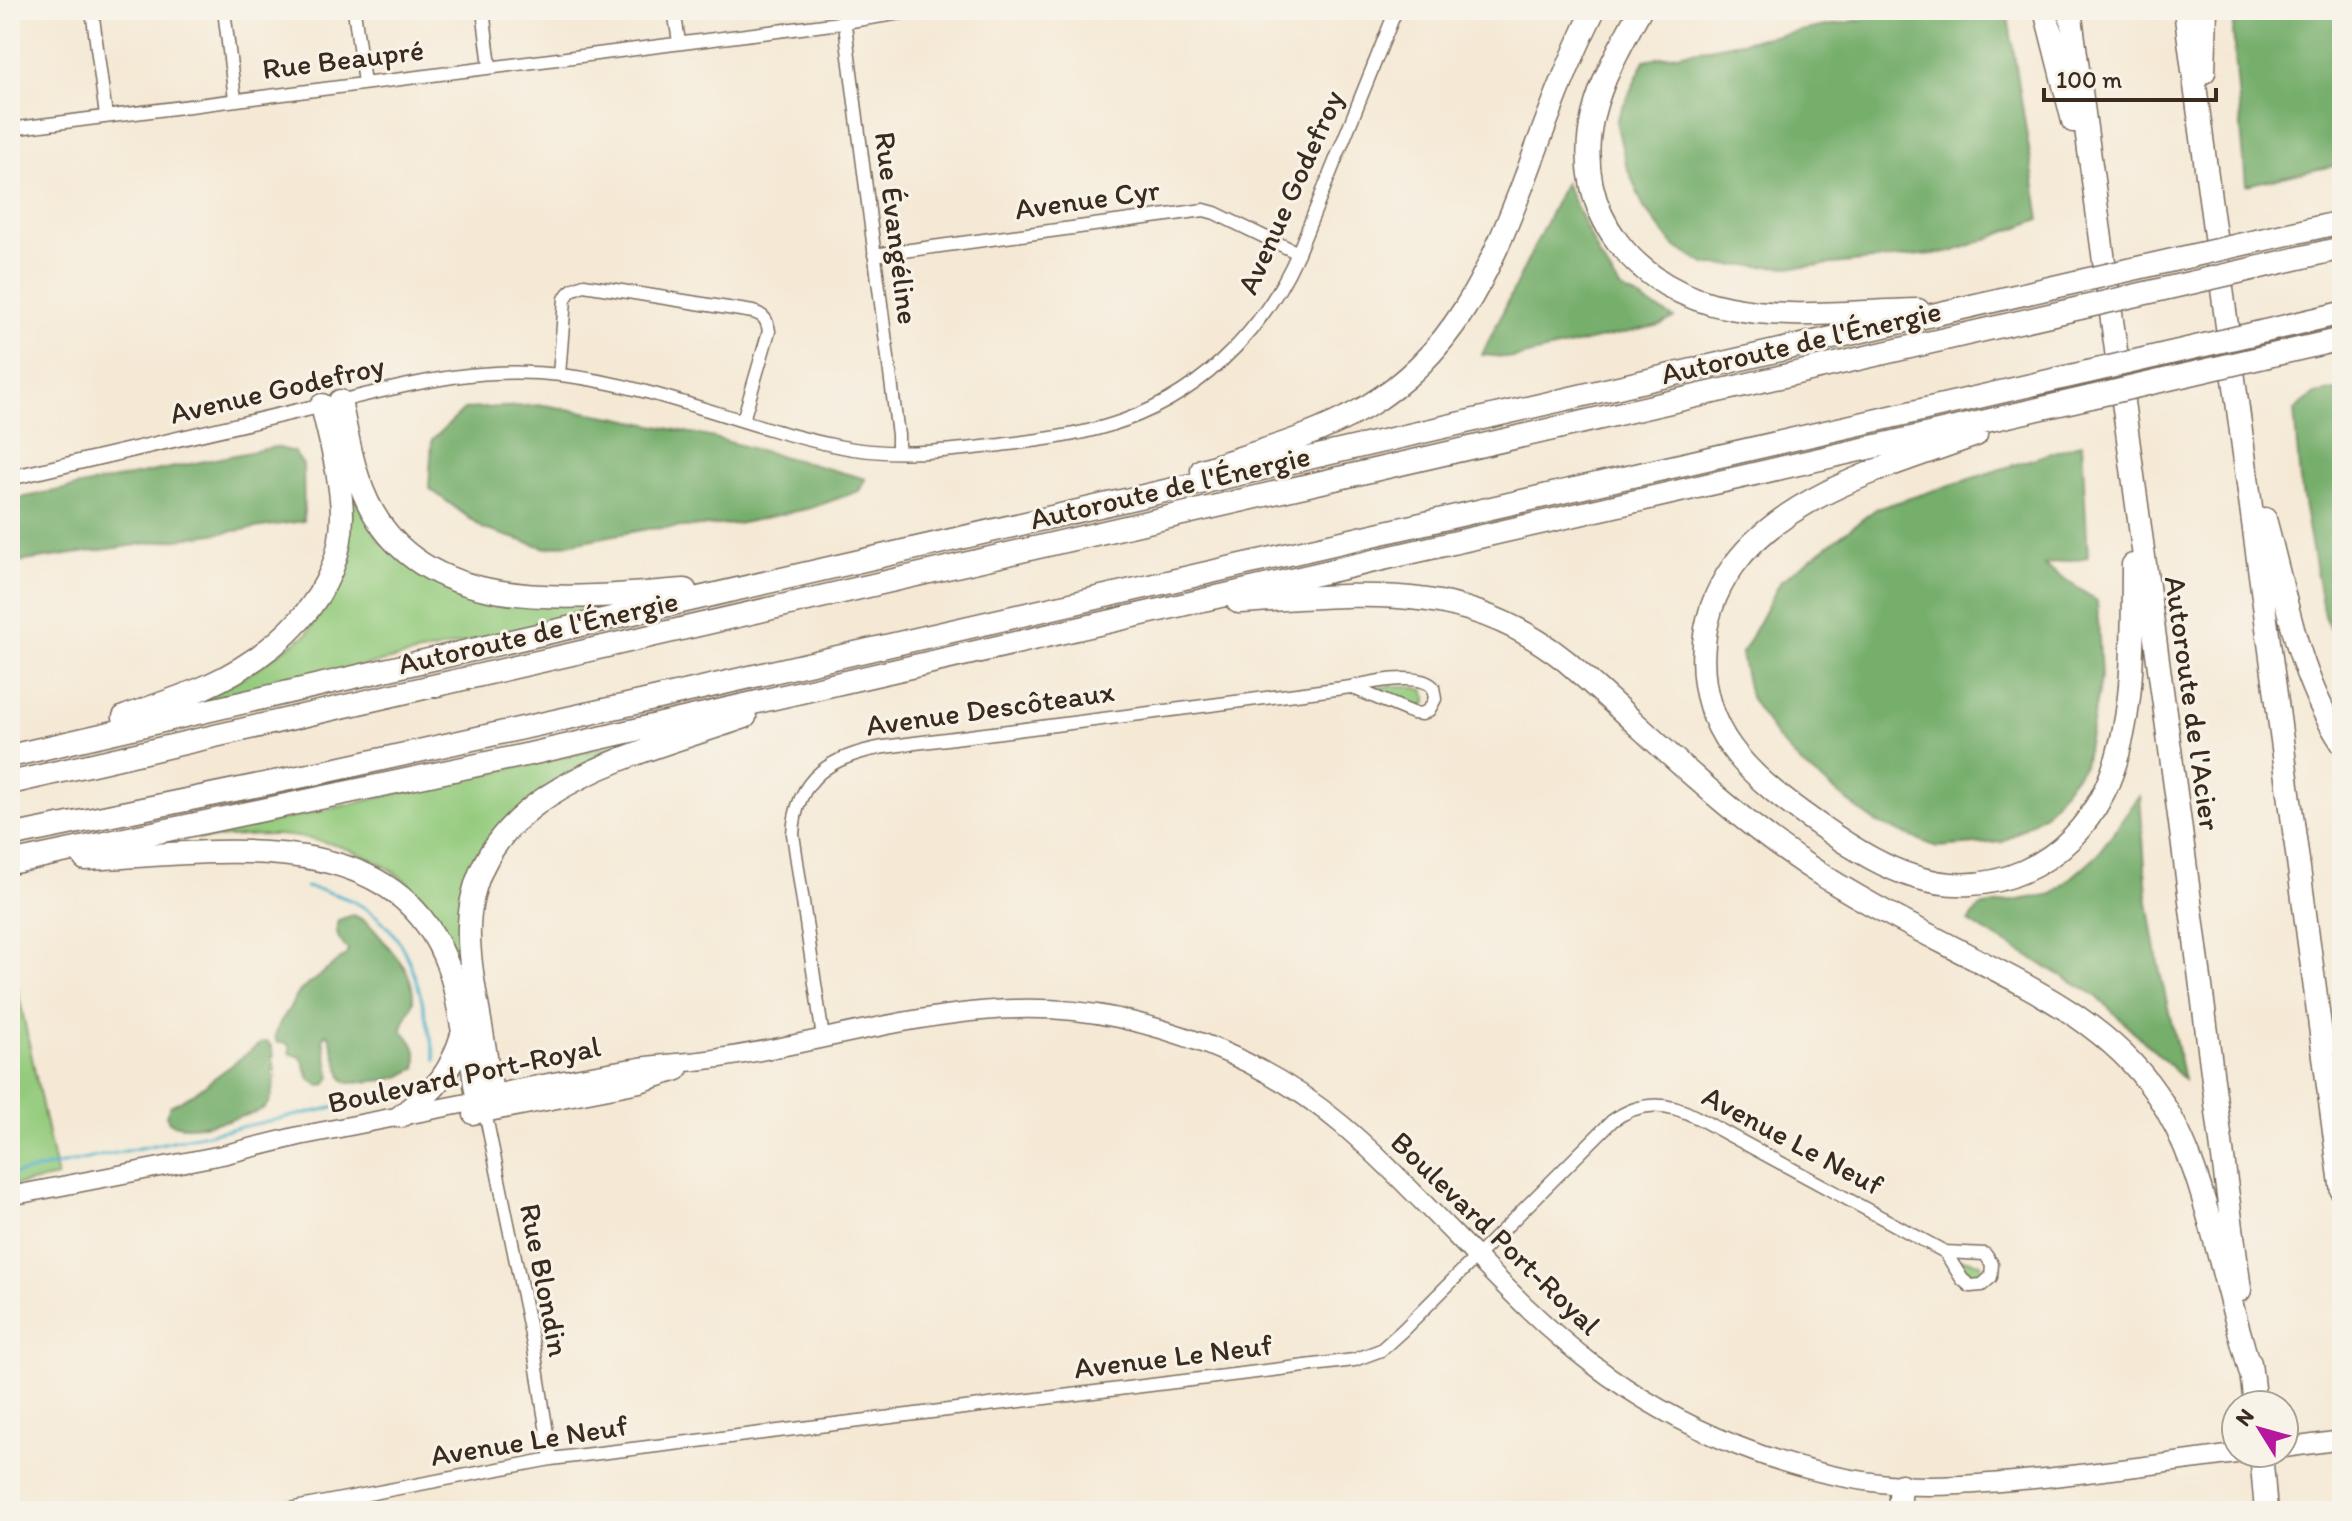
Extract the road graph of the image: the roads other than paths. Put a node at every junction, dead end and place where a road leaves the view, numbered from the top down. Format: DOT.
graph roads {
  1 [pos="92,10"];
  2 [pos="224,10"];
  3 [pos="354,10"];
  4 [pos="483,10"];
  5 [pos="674,10"];
  6 [pos="920,10"];
  7 [pos="1396,10"];
  8 [pos="1594,10"];
  9 [pos="1640,10"];
  10 [pos="2045,10"];
  11 [pos="2070,10"];
  12 [pos="2185,10"];
  13 [pos="2206,10"];
  14 [pos="843,16"];
  15 [pos="679,42"];
  16 [pos="490,66"];
  17 [pos="364,83"];
  18 [pos="235,99"];
  19 [pos="106,116"];
  20 [pos="10,129"];
  21 [pos="2203,137"];
  22 [pos="2096,211"];
  23 [pos="2342,212"];
  24 [pos="2342,222"];
  25 [pos="2283,235"];
  26 [pos="2342,248"];
  27 [pos="1298,253"];
  28 [pos="874,255"];
  29 [pos="1963,309"];
  30 [pos="2342,313"];
  31 [pos="2341,339"];
  32 [pos="559,375"];
  33 [pos="331,403"];
  34 [pos="2064,403"];
  35 [pos="743,420"];
  36 [pos="2241,430"];
  37 [pos="898,452"];
  38 [pos="10,478"];
  39 [pos="2134,492"];
  40 [pos="1056,516"];
  41 [pos="758,584"];
  42 [pos="1177,606"];
  43 [pos="848,681"];
  44 [pos="1351,687"];
  45 [pos="2342,743"];
  46 [pos="45,748"];
  47 [pos="10,756"];
  48 [pos="10,783"];
  49 [pos="10,836"];
  50 [pos="17,862"];
  51 [pos="463,1032"];
  52 [pos="823,1038"];
  53 [pos="485,1103"];
  54 [pos="401,1116"];
  55 [pos="222,1155"];
  56 [pos="2342,1192"];
  57 [pos="10,1196"];
  58 [pos="1945,1252"];
  59 [pos="1476,1257"];
  60 [pos="2252,1378"];
  61 [pos="2253,1389"];
  62 [pos="2342,1440"];
  63 [pos="2300,1446"];
  64 [pos="2220,1456"];
  65 [pos="551,1459"];
  66 [pos="2262,1469"];
  67 [pos="1901,1485"];
  68 [pos="279,1511"];
  69 [pos="1899,1511"];
  70 [pos="2266,1511"];
  1 -- 19 [label="street"];
  2 -- 18 [label="street"];
  3 -- 17 [label="street"];
  4 -- 16 [label="street"];
  5 -- 15 [label="street"];
  6 -- 14 [label="street, Rue Beaupré"];
  7 -- 27 [label="street, Avenue Godefroy"];
  8 -- 40 [label="highway"];
  9 -- 29 [label="highway"];
  10 -- 22 [label="highway"];
  11 -- 22 [label="highway, Autoroute de l'Acier"];
  12 -- 21 [label="highway"];
  13 -- 21 [label="highway"];
  14 -- 15 [label="street, Rue Beaupré"];
  14 -- 28 [label="street, Rue Évangéline"];
  15 -- 16 [label="street, Rue Beaupré"];
  16 -- 17 [label="street, Rue Beaupré"];
  17 -- 18 [label="street, Rue Beaupré"];
  18 -- 19 [label="street, Rue Beaupré"];
  19 -- 20 [label="street, Rue Beaupré"];
  21 -- 36 [label="highway"];
  22 -- 39 [label="highway, Autoroute de l'Acier"];
  23 -- 25 [label="highway"];
  24 -- 25 [label="highway"];
  25 -- 29 [label="highway, bridge"];
  26 -- 48 [label="highway, Autoroute de l'Énergie, bridge"];
  27 -- 28 [label="street, Avenue Cyr"];
  27 -- 37 [label="street, Avenue Godefroy"];
  28 -- 37 [label="street, Rue Évangéline"];
  29 -- 40 [label="highway"];
  30 -- 49 [label="highway, bridge"];
  31 -- 34 [label="highway, bridge"];
  32 -- 33 [label="street, Avenue Godefroy"];
  32 -- 35 [label="street, Avenue Godefroy"];
  32 -- 35 [label="street"];
  33 -- 38 [label="street, Avenue Godefroy"];
  33 -- 41 [label="highway"];
  33 -- 46 [label="highway"];
  34 -- 39 [label="highway"];
  34 -- 42 [label="highway"];
  35 -- 37 [label="street, Avenue Godefroy"];
  36 -- 45 [label="highway"];
  36 -- 56 [label="highway"];
  39 -- 60 [label="highway, Autoroute de l'Acier"];
  40 -- 41 [label="highway"];
  41 -- 46 [label="highway"];
  42 -- 43 [label="highway"];
  42 -- 60 [label="highway"];
  43 -- 50 [label="highway"];
  43 -- 53 [label="highway"];
  44 -- 44 [label="street, Avenue Descôteaux"];
  44 -- 52 [label="street, Avenue Descôteaux"];
  46 -- 47 [label="highway"];
  50 -- 51 [label="highway"];
  51 -- 53 [label="highway"];
  51 -- 54 [label="highway"];
  52 -- 53 [label="main road, Boulevard Port-Royal"];
  52 -- 59 [label="main road, Boulevard Port-Royal"];
  53 -- 54 [label="main road, Boulevard Port-Royal"];
  53 -- 55 [label="main road, Boulevard Port-Royal"];
  53 -- 65 [label="street, Rue Blondin"];
  54 -- 55 [label="main road, Boulevard Port-Royal"];
  55 -- 57 [label="main road, Boulevard Port-Royal"];
  58 -- 59 [label="street, Avenue Le Neuf"];
  59 -- 65 [label="street, Avenue Le Neuf"];
  59 -- 67 [label="main road, Boulevard Port-Royal"];
  60 -- 61 [label="highway, Autoroute de l'Acier"];
  62 -- 63 [label="main road"];
  64 -- 67 [label="main road, Boulevard Port-Royal"];
  65 -- 68 [label="street, Avenue Le Neuf"];
  66 -- 70 [label="highway"];
  67 -- 69 [label="highway"];
}
